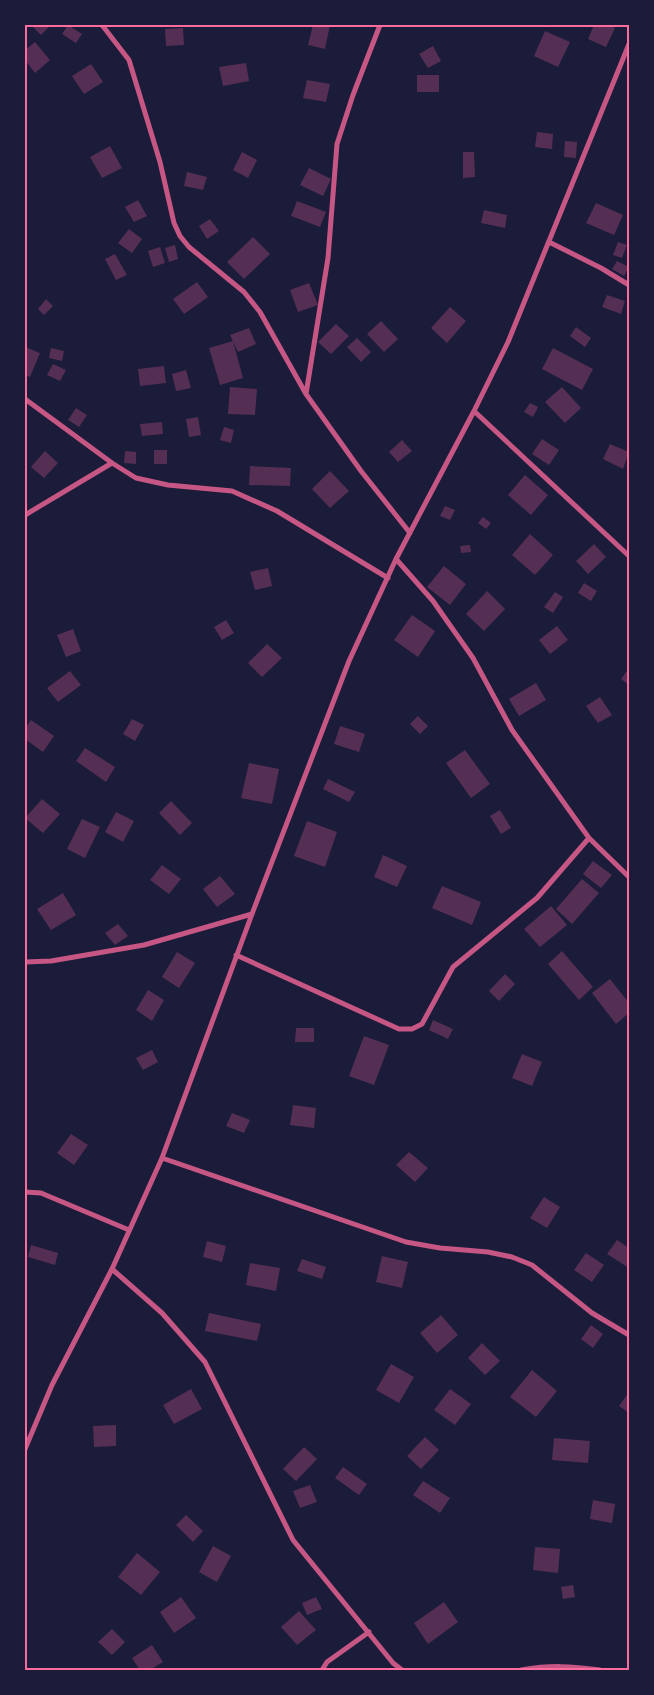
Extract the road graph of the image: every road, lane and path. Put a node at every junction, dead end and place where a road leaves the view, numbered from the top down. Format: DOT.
graph roads {
  1 [pos="102,25"];
  2 [pos="380,25"];
  3 [pos="629,44"];
  4 [pos="548,242"];
  5 [pos="629,285"];
  6 [pos="306,394"];
  7 [pos="25,399"];
  8 [pos="474,411"];
  9 [pos="112,463"];
  10 [pos="25,515"];
  11 [pos="410,532"];
  12 [pos="629,556"];
  13 [pos="396,559"];
  14 [pos="388,578"];
  15 [pos="589,838"];
  16 [pos="629,877"];
  17 [pos="252,914"];
  18 [pos="236,955"];
  19 [pos="25,962"];
  20 [pos="162,1158"];
  21 [pos="25,1192"];
  22 [pos="129,1230"];
  23 [pos="112,1269"];
  24 [pos="629,1335"];
  25 [pos="25,1449"];
  26 [pos="369,1632"];
  27 [pos="393,1662"];
  28 [pos="322,1670"];
  29 [pos="390,1670"];
  30 [pos="402,1670"];
  31 [pos="521,1670"];
  32 [pos="600,1670"];
  1 -- 6 [label="street"];
  2 -- 6 [label="street"];
  3 -- 4 [label="street"];
  4 -- 5 [label="street"];
  4 -- 8 [label="street"];
  6 -- 11 [label="street"];
  7 -- 9 [label="street"];
  8 -- 11 [label="street"];
  8 -- 12 [label="street"];
  9 -- 10 [label="street"];
  9 -- 14 [label="street"];
  11 -- 13 [label="street"];
  13 -- 14 [label="street"];
  13 -- 15 [label="street"];
  14 -- 17 [label="street"];
  15 -- 16 [label="street"];
  15 -- 18 [label="street"];
  17 -- 18 [label="street"];
  17 -- 19 [label="street"];
  18 -- 20 [label="street"];
  20 -- 22 [label="street"];
  20 -- 24 [label="street"];
  21 -- 22 [label="street"];
  22 -- 23 [label="street"];
  23 -- 25 [label="street"];
  23 -- 26 [label="street"];
  26 -- 27 [label="street"];
  26 -- 28 [label="street"];
  27 -- 29 [label="street"];
  27 -- 30 [label="street"];
  31 -- 32 [label="street"];
}
